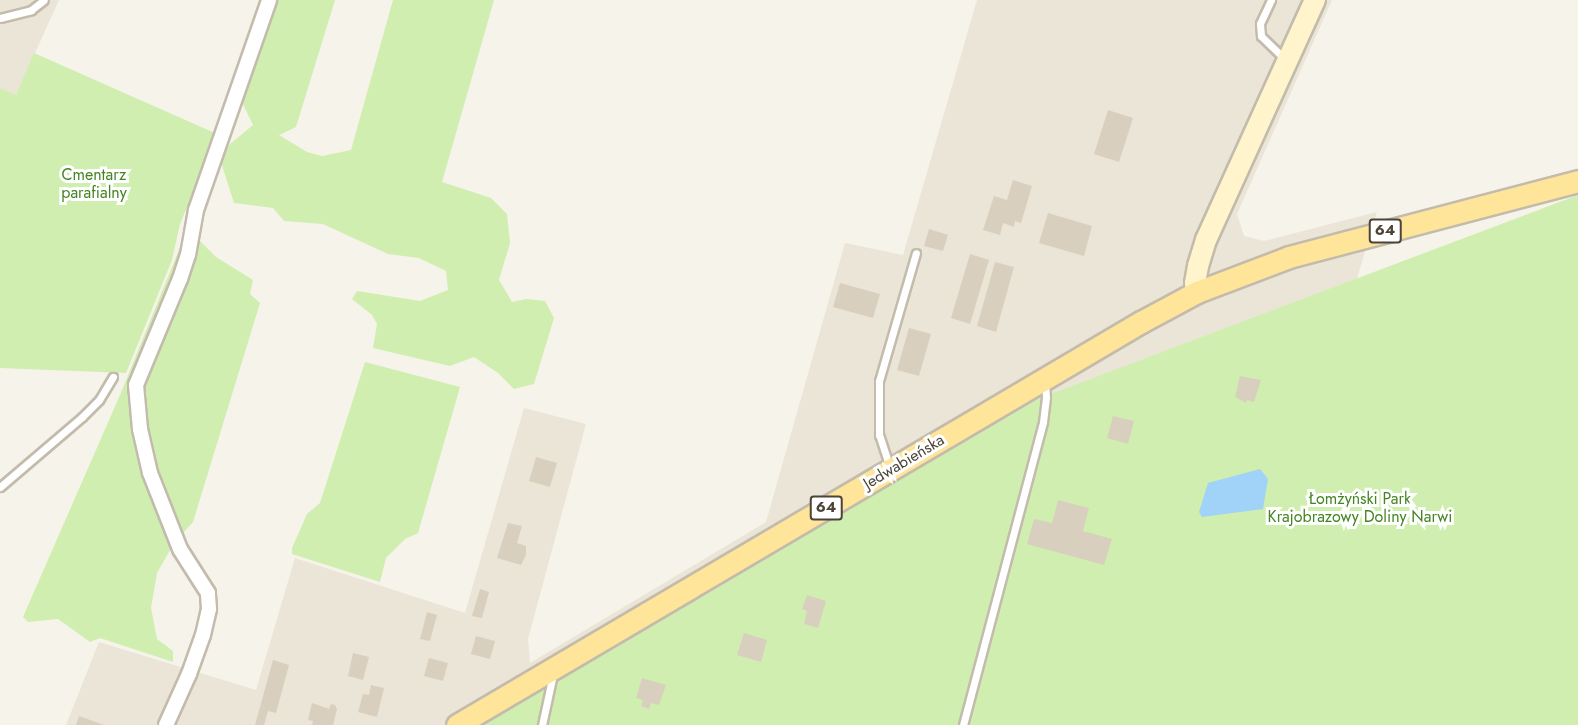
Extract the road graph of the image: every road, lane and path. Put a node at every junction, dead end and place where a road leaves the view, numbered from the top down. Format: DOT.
graph roads {
  1 [pos="44,0"];
  2 [pos="269,0"];
  3 [pos="1271,0"];
  4 [pos="1315,0"];
  5 [pos="0,18"];
  6 [pos="1287,61"];
  7 [pos="1578,181"];
  8 [pos="916,253"];
  9 [pos="1197,292"];
  10 [pos="113,377"];
  11 [pos="1045,380"];
  12 [pos="891,470"];
  13 [pos="0,487"];
  14 [pos="554,669"];
  15 [pos="166,725"];
  16 [pos="457,725"];
  17 [pos="542,725"];
  18 [pos="963,725"];
  1 -- 5 [label="lane"];
  2 -- 15 [label="street"];
  3 -- 6 [label="lane"];
  4 -- 6 [label="main road"];
  6 -- 9 [label="main road"];
  7 -- 9 [label="main road, 64"];
  8 -- 12 [label="lane"];
  9 -- 11 [label="main road, Jedwabieńska / 64"];
  10 -- 13 [label="lane"];
  11 -- 12 [label="main road, Jedwabieńska / 64"];
  11 -- 18 [label="lane"];
  12 -- 14 [label="main road, Jedwabieńska / 64"];
  14 -- 16 [label="main road, Jedwabieńska / 64"];
  14 -- 17 [label="lane"];
}
